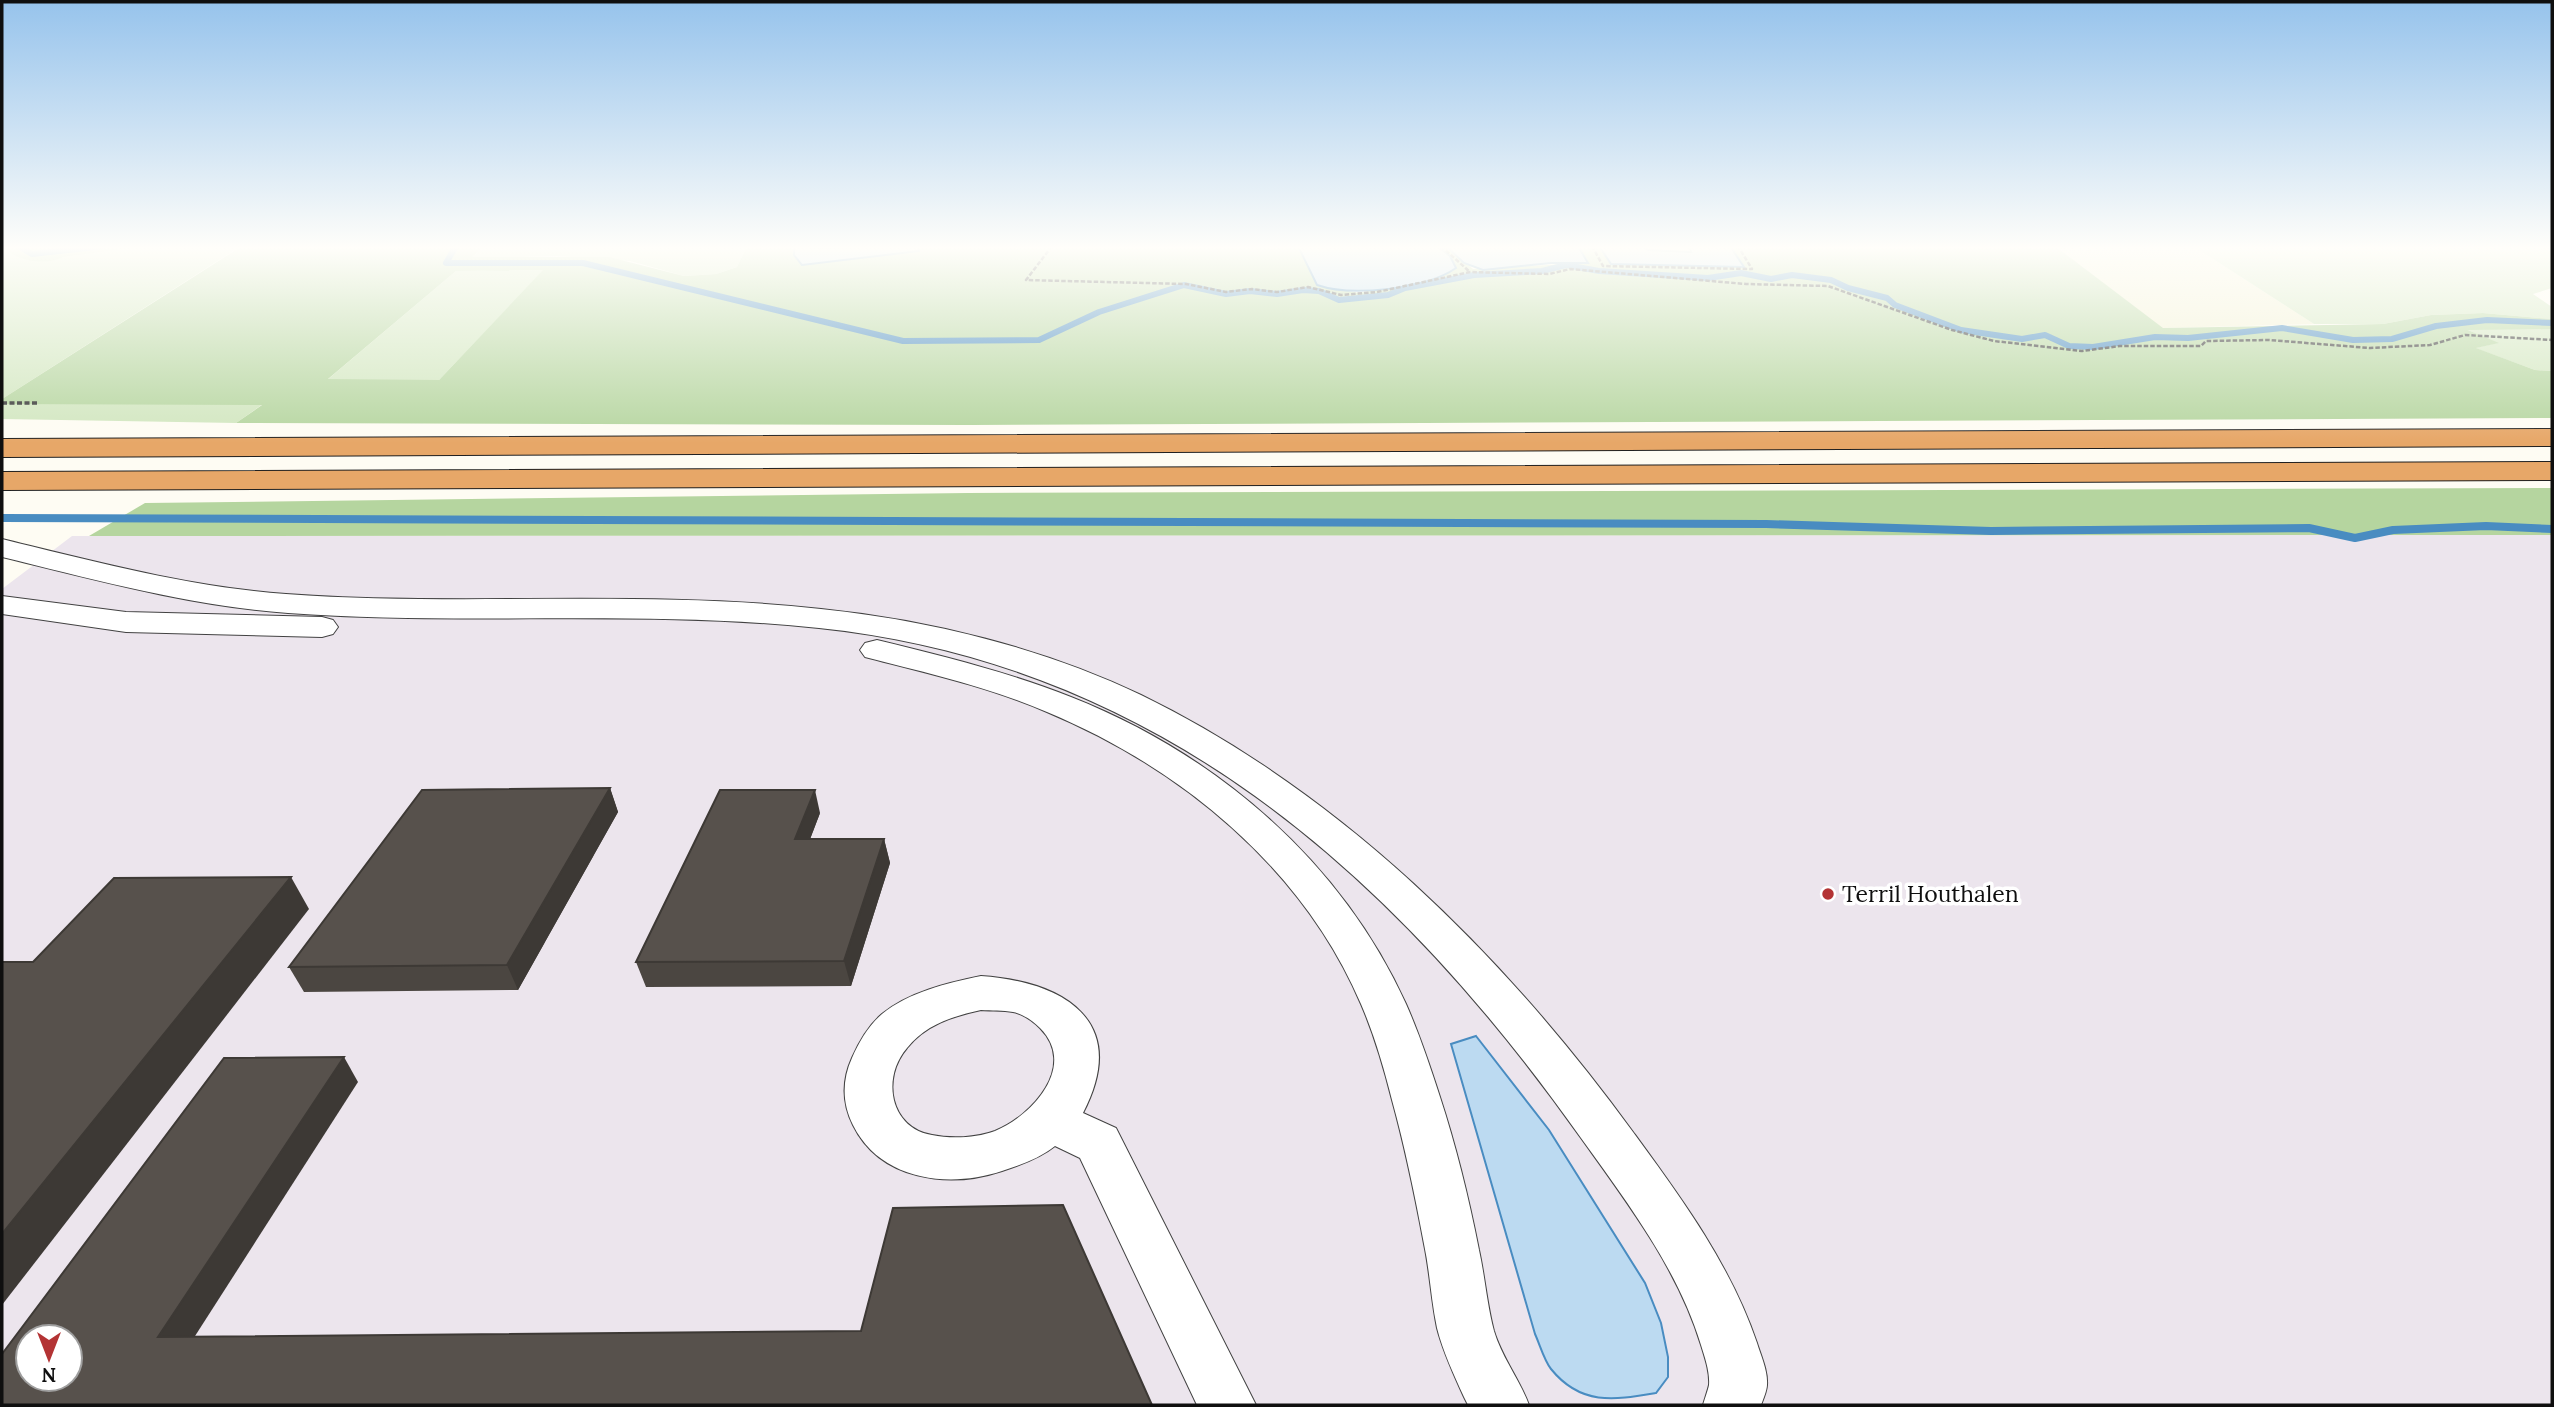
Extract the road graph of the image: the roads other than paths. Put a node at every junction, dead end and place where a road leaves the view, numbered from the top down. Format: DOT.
graph roads {
  1 [pos="2552,437"];
  2 [pos="4,448"];
  3 [pos="2552,471"];
  4 [pos="333,480"];
  5 [pos="2,481"];
  6 [pos="2,492"];
  7 [pos="2,548"];
  8 [pos="2,605"];
  9 [pos="1051,1121"];
  10 [pos="1227,1405"];
  11 [pos="1500,1405"];
  12 [pos="1732,1405"];
  1 -- 2 [label="highway"];
  3 -- 4 [label="highway"];
  4 -- 5 [label="highway"];
  4 -- 6 [label="highway"];
  7 -- 12 [label="street"];
  8 -- 11 [label="street"];
  9 -- 10 [label="street"];
}
